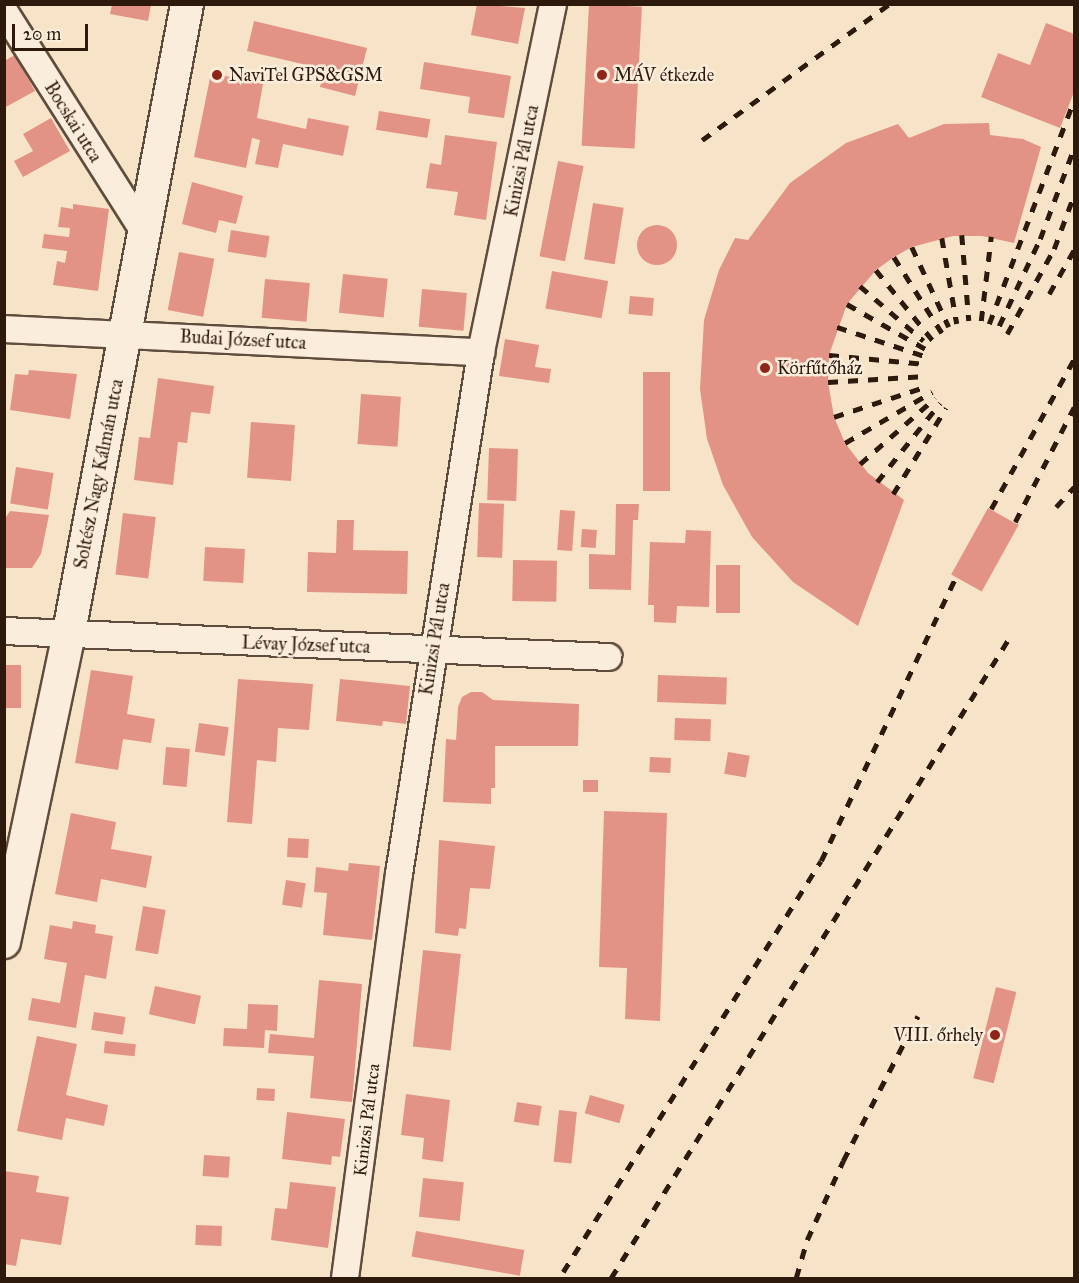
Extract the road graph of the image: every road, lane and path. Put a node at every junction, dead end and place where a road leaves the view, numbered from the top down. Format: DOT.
graph roads {
  1 [pos="187,4"];
  2 [pos="553,4"];
  3 [pos="4,11"];
  4 [pos="144,232"];
  5 [pos="4,329"];
  6 [pos="125,335"];
  7 [pos="481,352"];
  8 [pos="4,632"];
  9 [pos="68,637"];
  10 [pos="434,650"];
  11 [pos="608,657"];
  12 [pos="4,942"];
  13 [pos="345,1278"];
  1 -- 4 [label="street, Soltész Nagy Kálmán utca"];
  2 -- 7 [label="street, Kinizsi Pál utca"];
  3 -- 4 [label="street, Bocskai utca"];
  4 -- 6 [label="street, Soltész Nagy Kálmán utca"];
  5 -- 6 [label="street, Budai József utca"];
  6 -- 7 [label="street, Budai József utca"];
  6 -- 9 [label="street, Soltész Nagy Kálmán utca"];
  7 -- 10 [label="street, Kinizsi Pál utca"];
  8 -- 9 [label="street, Lévay József utca"];
  9 -- 10 [label="street, Lévay József utca"];
  9 -- 12 [label="street, Soltész Nagy Kálmán utca"];
  10 -- 11 [label="street, Lévay József utca"];
  10 -- 13 [label="street, Kinizsi Pál utca"];
}
